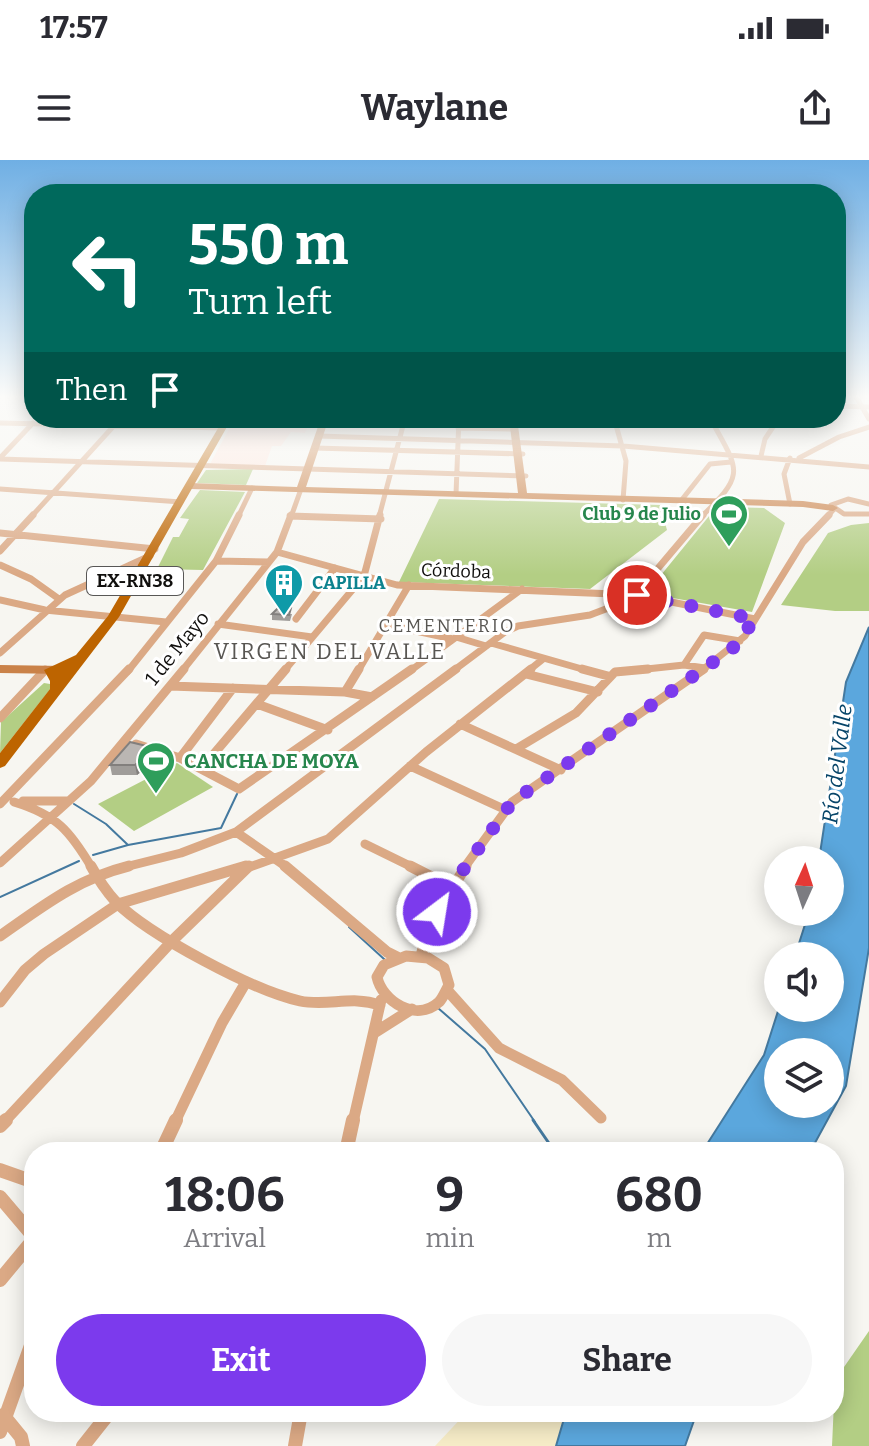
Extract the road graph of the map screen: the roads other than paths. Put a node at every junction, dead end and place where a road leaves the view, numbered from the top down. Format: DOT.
graph roads {
  1 [pos="89,455"];
  2 [pos="207,455"];
  3 [pos="313,455"];
  4 [pos="396,455"];
  5 [pos="458,455"];
  6 [pos="520,455"];
  7 [pos="624,455"];
  8 [pos="729,455"];
  9 [pos="750,455"];
  10 [pos="805,455"];
  11 [pos="761,456"];
  12 [pos="0,458"];
  13 [pos="790,458"];
  14 [pos="798,459"];
  15 [pos="84,461"];
  16 [pos="731,462"];
  17 [pos="202,465"];
  18 [pos="869,467"];
  19 [pos="308,469"];
  20 [pos="391,472"];
  21 [pos="457,474"];
  22 [pos="523,476"];
  23 [pos="191,486"];
  24 [pos="252,488"];
  25 [pos="0,489"];
  26 [pos="301,489"];
  27 [pos="386,492"];
  28 [pos="55,493"];
  29 [pos="456,494"];
  30 [pos="869,495"];
  31 [pos="525,497"];
  32 [pos="623,500"];
  33 [pos="854,500"];
  34 [pos="181,502"];
  35 [pos="680,502"];
  36 [pos="717,503"];
  37 [pos="790,504"];
  38 [pos="869,504"];
  39 [pos="834,506"];
  40 [pos="869,514"];
  41 [pos="290,516"];
  42 [pos="381,519"];
  43 [pos="0,533"];
  44 [pos="13,535"];
  45 [pos="0,551"];
  46 [pos="152,552"];
  47 [pos="277,552"];
  48 [pos="216,561"];
  49 [pos="269,562"];
  50 [pos="0,565"];
  51 [pos="335,568"];
  52 [pos="364,576"];
  53 [pos="409,585"];
  54 [pos="522,589"];
  55 [pos="637,595"];
  56 [pos="59,599"];
  57 [pos="0,600"];
  58 [pos="45,610"];
  59 [pos="113,617"];
  60 [pos="296,619"];
  61 [pos="755,619"];
  62 [pos="166,622"];
  63 [pos="218,624"];
  64 [pos="388,625"];
  65 [pos="312,637"];
  66 [pos="454,638"];
  67 [pos="740,641"];
  68 [pos="488,645"];
  69 [pos="0,653"];
  70 [pos="85,654"];
  71 [pos="543,659"];
  72 [pos="684,665"];
  73 [pos="705,668"];
  74 [pos="0,669"];
  75 [pos="48,670"];
  76 [pos="72,671"];
  77 [pos="526,674"];
  78 [pos="608,676"];
  79 [pos="170,686"];
  80 [pos="233,688"];
  81 [pos="269,688"];
  82 [pos="57,689"];
  83 [pos="345,692"];
  84 [pos="598,692"];
  85 [pos="372,697"];
  86 [pos="257,704"];
  87 [pos="0,718"];
  88 [pos="460,724"];
  89 [pos="328,730"];
  90 [pos="125,741"];
  91 [pos="516,749"];
  92 [pos="180,758"];
  93 [pos="1,762"];
  94 [pos="410,766"];
  95 [pos="201,769"];
  96 [pos="561,770"];
  97 [pos="69,801"];
  98 [pos="14,802"];
  99 [pos="0,804"];
  100 [pos="506,810"];
  101 [pos="52,816"];
  102 [pos="236,832"];
  103 [pos="365,844"];
  104 [pos="276,858"];
  105 [pos="0,863"];
  106 [pos="250,865"];
  107 [pos="95,875"];
  108 [pos="451,887"];
  109 [pos="118,904"];
  110 [pos="0,936"];
  111 [pos="173,940"];
  112 [pos="421,956"];
  113 [pos="399,958"];
  114 [pos="246,982"];
  115 [pos="6,986"];
  116 [pos="447,990"];
  117 [pos="381,1000"];
  118 [pos="0,1002"];
  119 [pos="412,1009"];
  120 [pos="374,1033"];
  121 [pos="601,1118"];
  122 [pos="0,1126"];
  123 [pos="166,1142"];
  124 [pos="348,1142"];
  125 [pos="0,1170"];
  126 [pos="24,1181"];
  127 [pos="0,1197"];
  128 [pos="24,1226"];
  129 [pos="24,1250"];
  130 [pos="0,1280"];
  131 [pos="24,1363"];
  132 [pos="2,1421"];
  133 [pos="102,1422"];
  134 [pos="299,1422"];
  135 [pos="23,1446"];
  136 [pos="83,1446"];
  137 [pos="295,1446"];
  1 -- 15 [label="street"];
  2 -- 17 [label="main road, EX-RN38"];
  3 -- 19 [label="street, 1 de Mayo"];
  4 -- 20 [label="street"];
  5 -- 21 [label="street"];
  6 -- 22 [label="street"];
  7 -- 32 [label="street"];
  8 -- 16 [label="street"];
  9 -- 11 [label="street"];
  10 -- 14 [label="street"];
  11 -- 13 [label="street"];
  12 -- 15 [label="street"];
  13 -- 14 [label="street"];
  13 -- 37 [label="street"];
  14 -- 18 [label="street"];
  15 -- 17 [label="street"];
  15 -- 28 [label="street"];
  16 -- 35 [label="street"];
  16 -- 36 [label="street"];
  17 -- 19 [label="street"];
  17 -- 23 [label="main road, EX-RN38"];
  19 -- 20 [label="street"];
  19 -- 26 [label="street, 1 de Mayo"];
  20 -- 21 [label="street"];
  20 -- 27 [label="street"];
  21 -- 22 [label="street"];
  21 -- 29 [label="street"];
  22 -- 31 [label="street"];
  23 -- 24 [label="street"];
  23 -- 34 [label="main road, EX-RN38"];
  24 -- 26 [label="street"];
  24 -- 48 [label="street"];
  25 -- 28 [label="street"];
  26 -- 27 [label="street"];
  26 -- 41 [label="street, 1 de Mayo"];
  27 -- 29 [label="street"];
  27 -- 42 [label="street"];
  28 -- 34 [label="street"];
  28 -- 44 [label="street"];
  29 -- 31 [label="street"];
  30 -- 33 [label="street"];
  31 -- 32 [label="street"];
  32 -- 35 [label="street"];
  33 -- 38 [label="street"];
  33 -- 39 [label="street"];
  34 -- 46 [label="main road, EX-RN38"];
  35 -- 36 [label="street"];
  36 -- 37 [label="street"];
  36 -- 55 [label="street"];
  37 -- 39 [label="street"];
  39 -- 40 [label="street"];
  39 -- 61 [label="street"];
  41 -- 42 [label="street"];
  41 -- 47 [label="street, 1 de Mayo"];
  42 -- 52 [label="street"];
  43 -- 44 [label="street"];
  44 -- 45 [label="street"];
  44 -- 46 [label="street"];
  46 -- 56 [label="street"];
  46 -- 59 [label="main road, EX-RN38"];
  47 -- 49 [label="street, 1 de Mayo"];
  47 -- 51 [label="street, Córdoba"];
  48 -- 49 [label="street"];
  48 -- 62 [label="street"];
  49 -- 63 [label="street, 1 de Mayo"];
  50 -- 56 [label="street"];
  51 -- 52 [label="street, Córdoba"];
  51 -- 60 [label="street"];
  52 -- 53 [label="street, Córdoba"];
  52 -- 65 [label="street"];
  53 -- 54 [label="street, Córdoba"];
  53 -- 64 [label="street"];
  54 -- 55 [label="street, Córdoba"];
  54 -- 66 [label="street"];
  55 -- 61 [label="street, Córdoba"];
  55 -- 68 [label="street"];
  56 -- 58 [label="street"];
  57 -- 58 [label="street"];
  58 -- 59 [label="street"];
  58 -- 69 [label="street"];
  59 -- 62 [label="street"];
  59 -- 70 [label="main road, EX-RN38"];
  61 -- 67 [label="street"];
  62 -- 99 [label="street"];
  63 -- 65 [label="street"];
  63 -- 79 [label="street, 1 de Mayo"];
  64 -- 66 [label="street"];
  64 -- 83 [label="street"];
  65 -- 81 [label="street"];
  66 -- 68 [label="street"];
  66 -- 85 [label="street"];
  67 -- 72 [label="street"];
  67 -- 73 [label="street"];
  68 -- 71 [label="street"];
  68 -- 102 [label="street"];
  70 -- 75 [label="main road"];
  70 -- 76 [label="main road, EX-RN38"];
  71 -- 77 [label="street"];
  71 -- 78 [label="street"];
  72 -- 73 [label="street"];
  72 -- 78 [label="street"];
  73 -- 96 [label="street"];
  74 -- 75 [label="street"];
  75 -- 76 [label="street"];
  75 -- 82 [label="main road"];
  75 -- 87 [label="street"];
  76 -- 82 [label="main road, EX-RN38"];
  77 -- 84 [label="street"];
  77 -- 88 [label="street"];
  78 -- 84 [label="street"];
  79 -- 80 [label="street"];
  79 -- 90 [label="street, 1 de Mayo"];
  80 -- 81 [label="street"];
  80 -- 92 [label="street"];
  81 -- 83 [label="street"];
  81 -- 86 [label="street"];
  82 -- 93 [label="main road, EX-RN38"];
  83 -- 85 [label="street"];
  84 -- 91 [label="street"];
  85 -- 89 [label="street"];
  86 -- 89 [label="street"];
  86 -- 95 [label="street"];
  88 -- 91 [label="street"];
  88 -- 94 [label="street"];
  89 -- 95 [label="street"];
  90 -- 92 [label="street"];
  90 -- 97 [label="street, 1 de Mayo"];
  91 -- 96 [label="street"];
  92 -- 95 [label="street"];
  94 -- 100 [label="street"];
  94 -- 104 [label="street"];
  96 -- 100 [label="street"];
  97 -- 98 [label="street"];
  97 -- 101 [label="street, 1 de Mayo"];
  98 -- 99 [label="street"];
  98 -- 101 [label="street"];
  100 -- 108 [label="street"];
  101 -- 105 [label="street, 1 de Mayo"];
  101 -- 107 [label="street"];
  102 -- 104 [label="street"];
  102 -- 107 [label="street"];
  103 -- 108 [label="street"];
  104 -- 106 [label="street"];
  104 -- 113 [label="street"];
  106 -- 109 [label="street"];
  106 -- 111 [label="street"];
  107 -- 109 [label="street"];
  107 -- 110 [label="street"];
  108 -- 112 [label="street"];
  109 -- 111 [label="street"];
  109 -- 115 [label="street"];
  111 -- 114 [label="street"];
  111 -- 122 [label="street"];
  112 -- 113 [label="street"];
  112 -- 116 [label="street"];
  113 -- 117 [label="street"];
  114 -- 117 [label="street"];
  114 -- 123 [label="street"];
  115 -- 118 [label="street"];
  116 -- 119 [label="street"];
  116 -- 121 [label="street"];
  117 -- 119 [label="street"];
  117 -- 120 [label="street"];
  119 -- 120 [label="street"];
  120 -- 124 [label="street"];
  125 -- 126 [label="street"];
  127 -- 128 [label="street"];
  129 -- 130 [label="street"];
  131 -- 132 [label="street"];
  132 -- 135 [label="street"];
  133 -- 136 [label="street"];
  134 -- 137 [label="street"];
}
